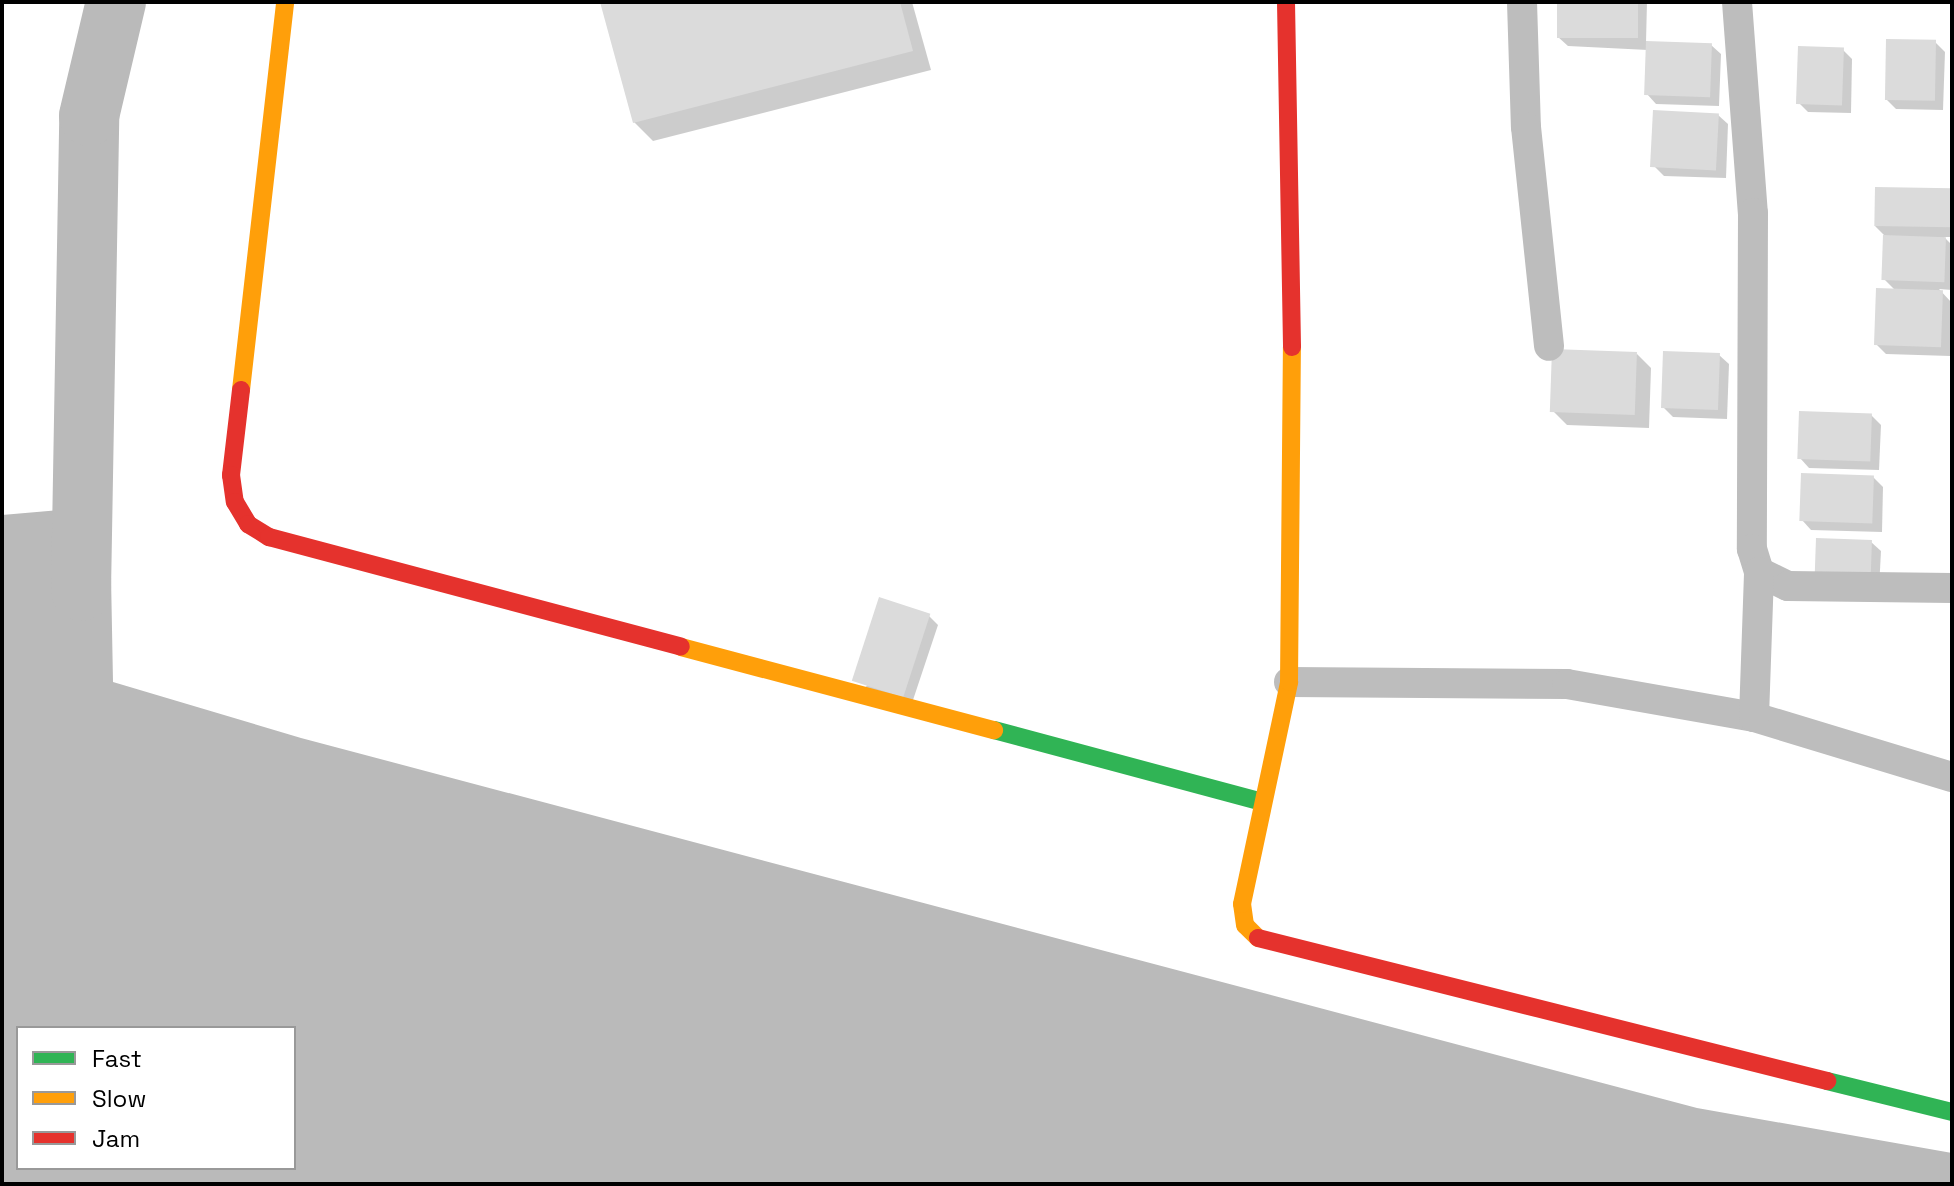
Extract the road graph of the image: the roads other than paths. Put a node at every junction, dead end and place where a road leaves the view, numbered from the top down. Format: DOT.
graph roads {
  1 [pos="285,2"];
  2 [pos="1286,2"];
  3 [pos="1522,2"];
  4 [pos="1737,2"];
  5 [pos="1549,346"];
  6 [pos="1759,572"];
  7 [pos="1952,588"];
  8 [pos="1289,682"];
  9 [pos="1754,717"];
  10 [pos="1952,777"];
  11 [pos="1263,802"];
  12 [pos="1952,1112"];
  1 -- 11 [label="street"];
  2 -- 8 [label="street"];
  3 -- 5 [label="street"];
  4 -- 6 [label="street"];
  6 -- 7 [label="street"];
  6 -- 9 [label="street"];
  8 -- 9 [label="street"];
  8 -- 11 [label="street"];
  9 -- 10 [label="street"];
  11 -- 12 [label="street"];
}
